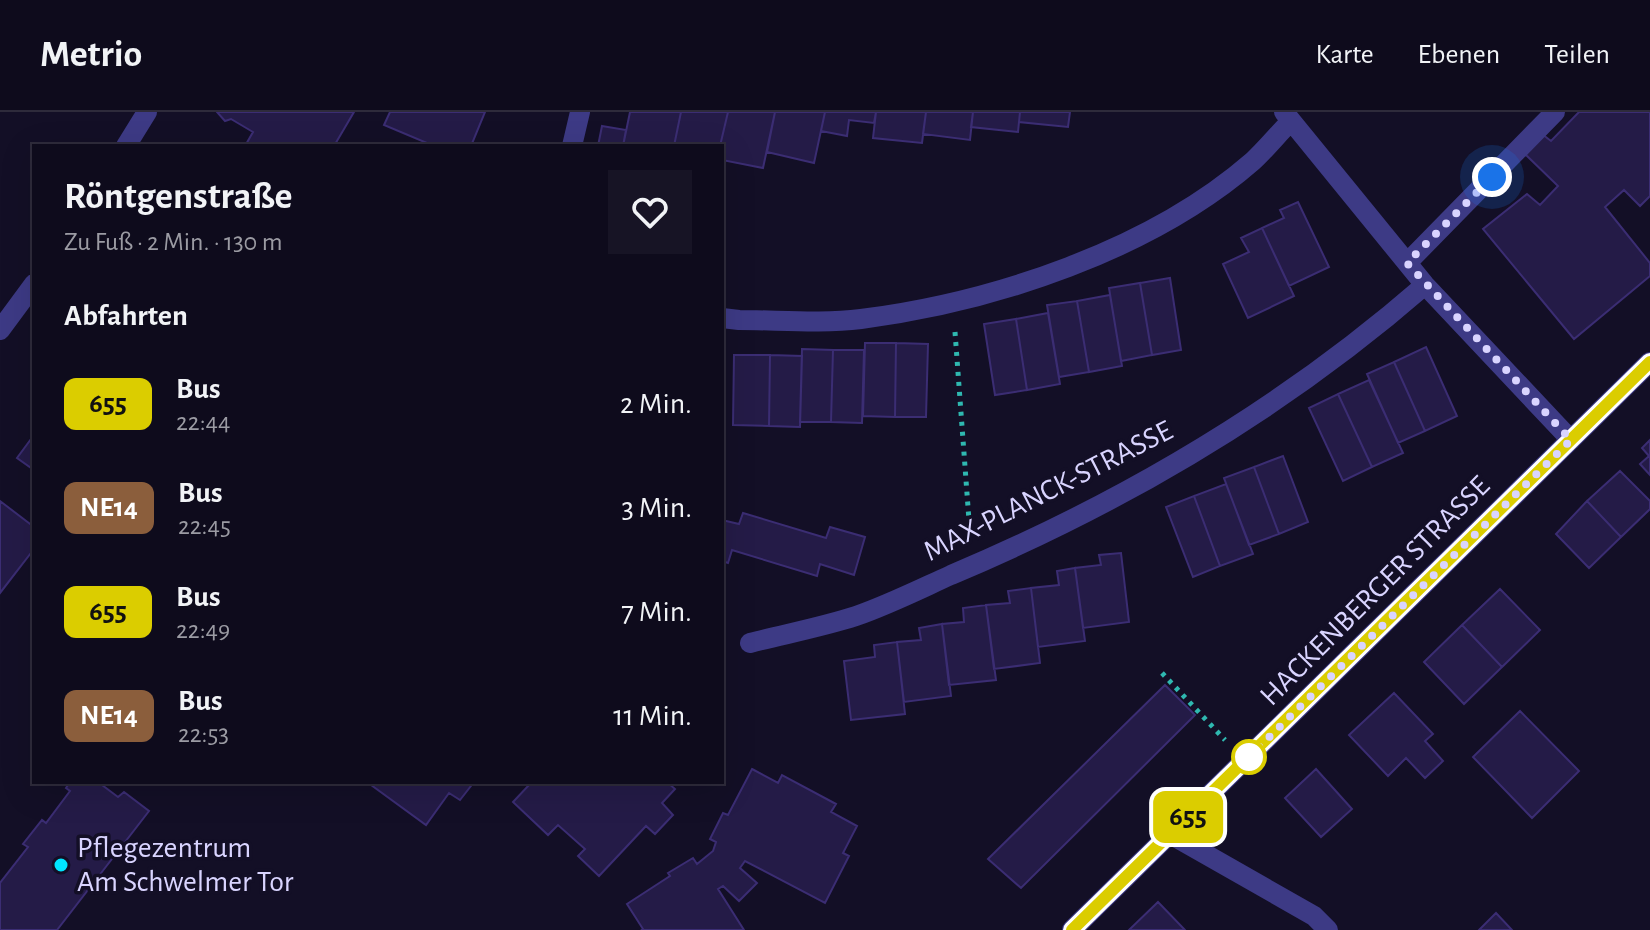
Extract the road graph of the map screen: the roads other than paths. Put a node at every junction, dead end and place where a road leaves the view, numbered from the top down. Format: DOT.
graph roads {
  1 [pos="147,112"];
  2 [pos="580,112"];
  3 [pos="1555,112"];
  4 [pos="1287,116"];
  5 [pos="127,144"];
  6 [pos="572,144"];
  7 [pos="1407,263"];
  8 [pos="1425,285"];
  9 [pos="32,287"];
  10 [pos="724,318"];
  11 [pos="0,330"];
  12 [pos="1650,362"];
  13 [pos="1571,440"];
  14 [pos="750,643"];
  15 [pos="1170,834"];
  16 [pos="1072,930"];
  17 [pos="1328,930"];
  1 -- 5 [label="street"];
  2 -- 6 [label="street"];
  3 -- 7 [label="street"];
  4 -- 7 [label="street"];
  4 -- 10 [label="street"];
  7 -- 8 [label="street"];
  8 -- 13 [label="street"];
  8 -- 14 [label="street, MAX-PLANCK-STRASSE"];
  9 -- 11 [label="street"];
  12 -- 13 [label="street, HACKENBERGER STRASSE"];
  13 -- 15 [label="street, HACKENBERGER STRASSE"];
  15 -- 16 [label="street, HACKENBERGER STRASSE"];
  15 -- 17 [label="street"];
}
